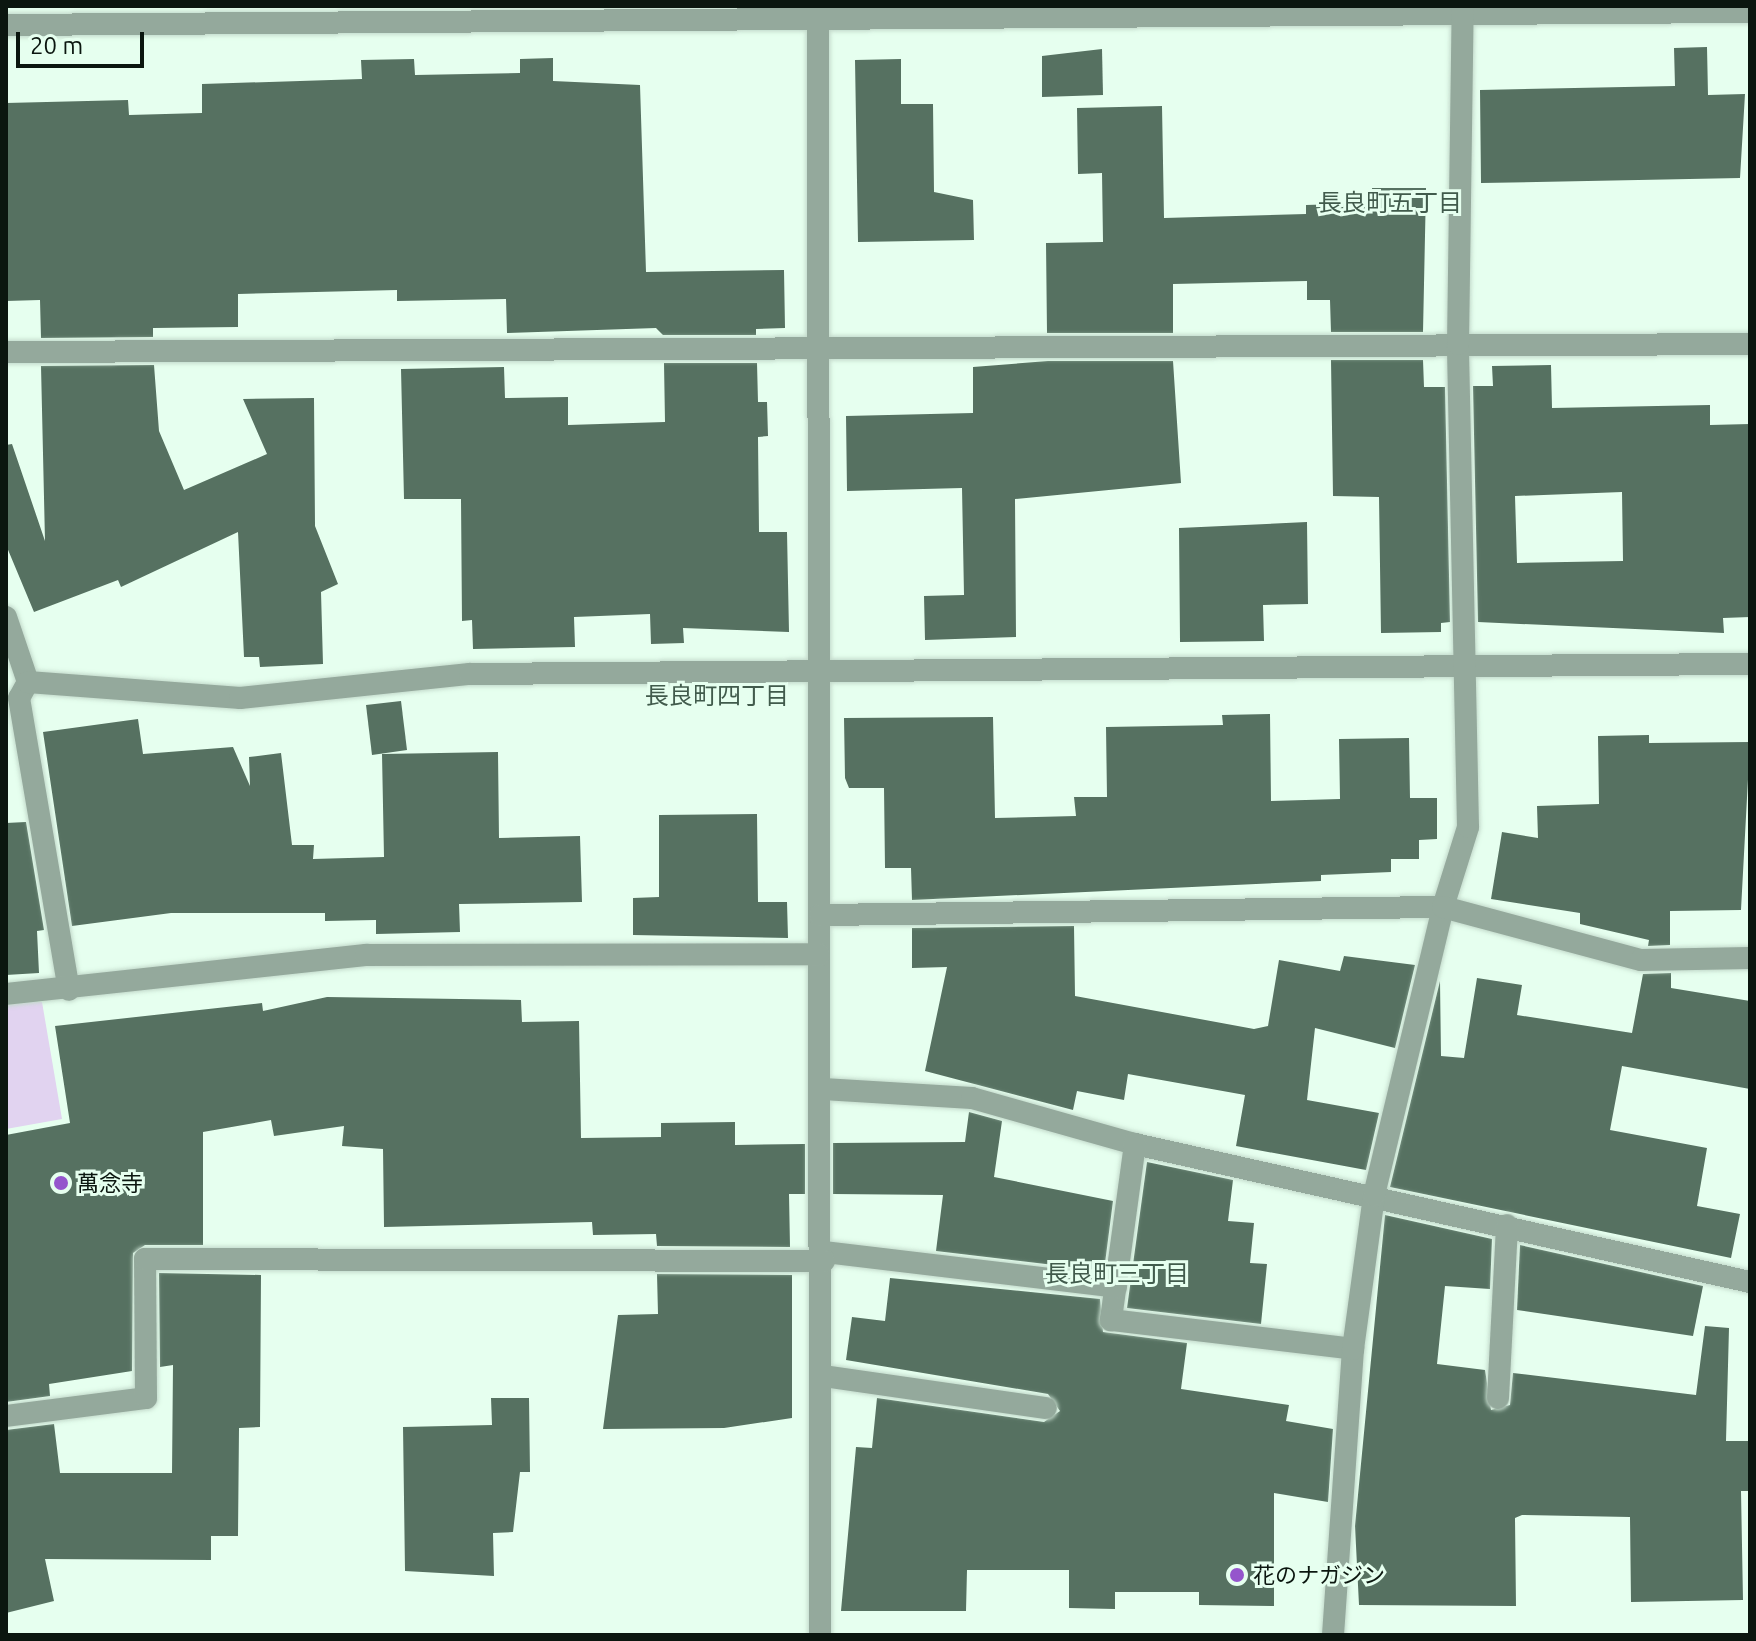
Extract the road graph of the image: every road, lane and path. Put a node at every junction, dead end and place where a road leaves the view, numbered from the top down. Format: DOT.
graph roads {
  1 [pos="1463,9"];
  2 [pos="818,12"];
  3 [pos="1750,12"];
  4 [pos="152,15"];
  5 [pos="6,25"];
  6 [pos="1458,344"];
  7 [pos="1750,344"];
  8 [pos="6,352"];
  9 [pos="819,352"];
  10 [pos="6,617"];
  11 [pos="1750,664"];
  12 [pos="1464,666"];
  13 [pos="816,669"];
  14 [pos="28,682"];
  15 [pos="1443,907"];
  16 [pos="820,915"];
  17 [pos="819,954"];
  18 [pos="1750,958"];
  19 [pos="69,990"];
  20 [pos="6,994"];
  21 [pos="823,1089"];
  22 [pos="1135,1144"];
  23 [pos="1374,1195"];
  24 [pos="1507,1225"];
  25 [pos="824,1257"];
  26 [pos="1750,1282"];
  27 [pos="1116,1287"];
  28 [pos="1353,1349"];
  29 [pos="823,1376"];
  30 [pos="1498,1398"];
  31 [pos="1046,1408"];
  32 [pos="6,1416"];
  33 [pos="820,1635"];
  34 [pos="1333,1635"];
  1 -- 2 [label="street"];
  1 -- 3 [label="street"];
  1 -- 6 [label="street"];
  2 -- 4 [label="street"];
  2 -- 9 [label="street"];
  4 -- 5 [label="street"];
  6 -- 7 [label="street"];
  6 -- 9 [label="street"];
  6 -- 12 [label="street"];
  8 -- 9 [label="street"];
  9 -- 13 [label="street"];
  10 -- 14 [label="street"];
  11 -- 12 [label="street"];
  12 -- 13 [label="street"];
  12 -- 15 [label="street"];
  13 -- 14 [label="street"];
  13 -- 16 [label="street"];
  14 -- 19 [label="street"];
  15 -- 16 [label="street"];
  15 -- 18 [label="street"];
  15 -- 23 [label="street"];
  16 -- 17 [label="street"];
  17 -- 19 [label="street"];
  17 -- 21 [label="street"];
  19 -- 20 [label="street"];
  21 -- 22 [label="street"];
  21 -- 25 [label="street"];
  22 -- 23 [label="street"];
  22 -- 27 [label="street"];
  23 -- 24 [label="street"];
  23 -- 28 [label="street"];
  24 -- 26 [label="street"];
  24 -- 30 [label="street"];
  25 -- 27 [label="street"];
  25 -- 29 [label="street"];
  25 -- 32 [label="street"];
  27 -- 28 [label="street"];
  28 -- 34 [label="street"];
  29 -- 31 [label="street"];
  29 -- 33 [label="street"];
}
